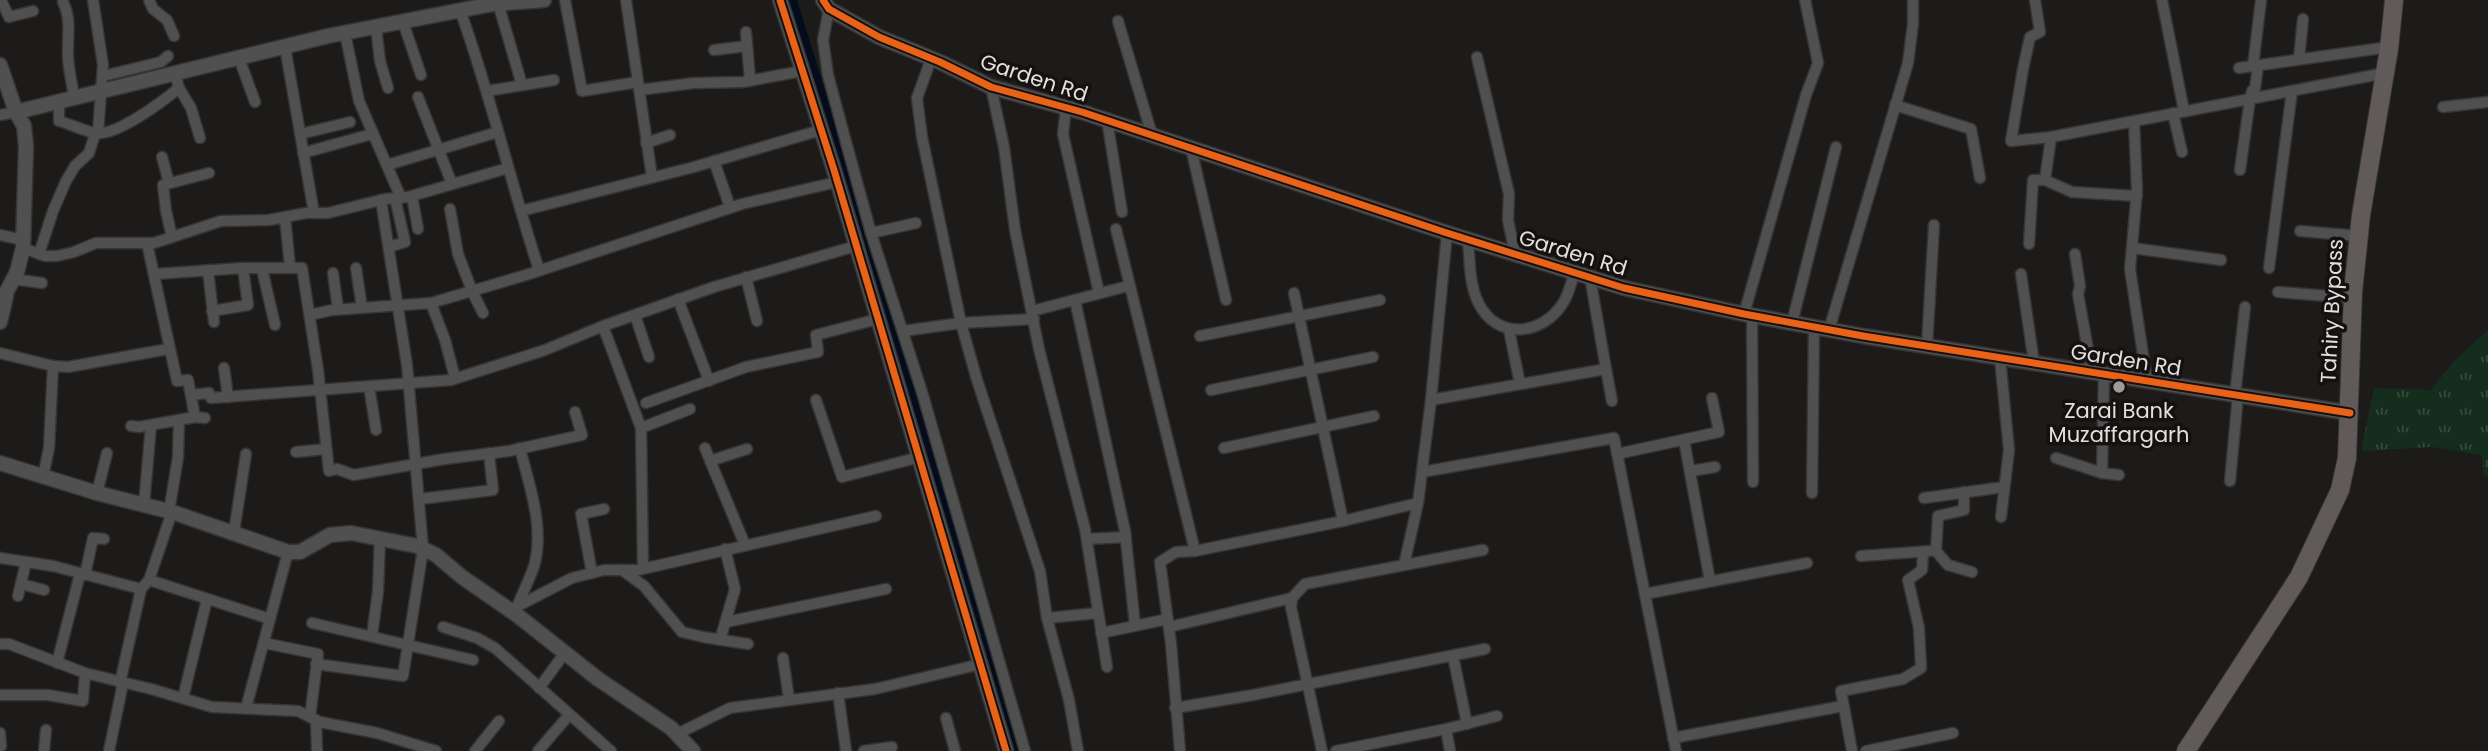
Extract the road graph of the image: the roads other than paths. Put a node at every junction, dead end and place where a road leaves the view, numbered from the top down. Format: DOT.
graph roads {
  1 [pos="1,0"];
  2 [pos="93,0"];
  3 [pos="149,0"];
  4 [pos="544,0"];
  5 [pos="565,0"];
  6 [pos="626,0"];
  7 [pos="780,0"];
  8 [pos="1805,0"];
  9 [pos="1913,0"];
  10 [pos="2035,0"];
  11 [pos="2162,0"];
  12 [pos="2261,0"];
  13 [pos="2395,0"];
  14 [pos="63,2"];
  15 [pos="498,3"];
  16 [pos="826,4"];
  17 [pos="460,10"];
  18 [pos="33,11"];
  19 [pos="2303,19"];
  20 [pos="1118,21"];
  21 [pos="403,22"];
  22 [pos="376,27"];
  23 [pos="746,32"];
  24 [pos="345,33"];
  25 [pos="174,36"];
  26 [pos="747,46"];
  27 [pos="285,47"];
  28 [pos="2389,47"];
  29 [pos="715,50"];
  30 [pos="168,56"];
  31 [pos="1477,57"];
  32 [pos="239,58"];
  33 [pos="931,59"];
  34 [pos="2299,59"];
  35 [pos="0,65"];
  36 [pos="2256,65"];
  37 [pos="2239,68"];
  38 [pos="802,71"];
  39 [pos="175,73"];
  40 [pos="2385,73"];
  41 [pos="421,75"];
  42 [pos="554,80"];
  43 [pos="750,80"];
  44 [pos="102,83"];
  45 [pos="522,85"];
  46 [pos="638,86"];
  47 [pos="991,87"];
  48 [pos="179,88"];
  49 [pos="388,88"];
  50 [pos="2292,91"];
  51 [pos="487,92"];
  52 [pos="74,97"];
  53 [pos="418,97"];
  54 [pos="2250,99"];
  55 [pos="59,101"];
  56 [pos="255,102"];
  57 [pos="2488,102"];
  58 [pos="1895,105"];
  59 [pos="2443,107"];
  60 [pos="1066,108"];
  61 [pos="16,112"];
  62 [pos="2178,112"];
  63 [pos="0,115"];
  64 [pos="1107,120"];
  65 [pos="2134,121"];
  66 [pos="350,122"];
  67 [pos="821,130"];
  68 [pos="498,132"];
  69 [pos="97,133"];
  70 [pos="300,134"];
  71 [pos="373,134"];
  72 [pos="670,135"];
  73 [pos="1152,135"];
  74 [pos="2050,137"];
  75 [pos="200,138"];
  76 [pos="646,143"];
  77 [pos="1836,147"];
  78 [pos="1191,148"];
  79 [pos="437,149"];
  80 [pos="2182,152"];
  81 [pos="303,153"];
  82 [pos="163,157"];
  83 [pos="714,161"];
  84 [pos="387,165"];
  85 [pos="508,168"];
  86 [pos="2240,170"];
  87 [pos="209,173"];
  88 [pos="652,177"];
  89 [pos="1980,178"];
  90 [pos="2045,180"];
  91 [pos="837,182"];
  92 [pos="169,183"];
  93 [pos="452,184"];
  94 [pos="2137,196"];
  95 [pos="403,198"];
  96 [pos="381,200"];
  97 [pos="730,207"];
  98 [pos="450,209"];
  99 [pos="521,211"];
  100 [pos="1122,212"];
  101 [pos="314,213"];
  102 [pos="285,217"];
  103 [pos="916,223"];
  104 [pos="1934,225"];
  105 [pos="418,229"];
  106 [pos="1116,229"];
  107 [pos="2300,231"];
  108 [pos="872,233"];
  109 [pos="1447,233"];
  110 [pos="0,235"];
  111 [pos="2359,236"];
  112 [pos="172,237"];
  113 [pos="1468,240"];
  114 [pos="147,243"];
  115 [pos="23,244"];
  116 [pos="2029,244"];
  117 [pos="856,246"];
  118 [pos="389,247"];
  119 [pos="2132,248"];
  120 [pos="39,254"];
  121 [pos="1515,254"];
  122 [pos="2075,254"];
  123 [pos="2221,260"];
  124 [pos="290,267"];
  125 [pos="243,268"];
  126 [pos="356,268"];
  127 [pos="2269,268"];
  128 [pos="262,269"];
  129 [pos="208,270"];
  130 [pos="539,270"];
  131 [pos="1575,272"];
  132 [pos="333,273"];
  133 [pos="155,274"];
  134 [pos="2021,274"];
  135 [pos="746,277"];
  136 [pos="1590,277"];
  137 [pos="13,279"];
  138 [pos="43,283"];
  139 [pos="1128,286"];
  140 [pos="472,291"];
  141 [pos="2278,292"];
  142 [pos="1099,293"];
  143 [pos="1294,293"];
  144 [pos="3,298"];
  145 [pos="2353,298"];
  146 [pos="678,299"];
  147 [pos="1075,300"];
  148 [pos="1226,300"];
  149 [pos="1380,300"];
  150 [pos="431,303"];
  151 [pos="399,305"];
  152 [pos="2245,307"];
  153 [pos="362,308"];
  154 [pos="338,309"];
  155 [pos="483,313"];
  156 [pos="1748,314"];
  157 [pos="310,315"];
  158 [pos="635,315"];
  159 [pos="1033,315"];
  160 [pos="1298,316"];
  161 [pos="878,319"];
  162 [pos="757,321"];
  163 [pos="0,322"];
  164 [pos="961,323"];
  165 [pos="1792,323"];
  166 [pos="275,325"];
  167 [pos="603,326"];
  168 [pos="1821,328"];
  169 [pos="1509,330"];
  170 [pos="903,331"];
  171 [pos="1200,336"];
  172 [pos="1927,346"];
  173 [pos="168,349"];
  174 [pos="0,354"];
  175 [pos="649,357"];
  176 [pos="1373,357"];
  177 [pos="2000,358"];
  178 [pos="2034,363"];
  179 [pos="53,366"];
  180 [pos="224,368"];
  181 [pos="1606,369"];
  182 [pos="1310,370"];
  183 [pos="2098,373"];
  184 [pos="455,378"];
  185 [pos="709,380"];
  186 [pos="2147,381"];
  187 [pos="407,383"];
  188 [pos="1520,384"];
  189 [pos="369,386"];
  190 [pos="1211,390"];
  191 [pos="320,391"];
  192 [pos="191,395"];
  193 [pos="2237,395"];
  194 [pos="228,397"];
  195 [pos="663,397"];
  196 [pos="1712,398"];
  197 [pos="816,400"];
  198 [pos="1431,400"];
  199 [pos="1612,401"];
  200 [pos="646,403"];
  201 [pos="690,409"];
  202 [pos="575,412"];
  203 [pos="2350,413"];
  204 [pos="673,416"];
  205 [pos="1374,416"];
  206 [pos="179,421"];
  207 [pos="131,425"];
  208 [pos="151,425"];
  209 [pos="1322,427"];
  210 [pos="641,428"];
  211 [pos="376,429"];
  212 [pos="1684,440"];
  213 [pos="520,448"];
  214 [pos="705,448"];
  215 [pos="1224,448"];
  216 [pos="326,449"];
  217 [pos="747,449"];
  218 [pos="296,452"];
  219 [pos="107,453"];
  220 [pos="489,453"];
  221 [pos="246,454"];
  222 [pos="1617,454"];
  223 [pos="920,457"];
  224 [pos="2056,458"];
  225 [pos="710,461"];
  226 [pos="416,463"];
  227 [pos="1,466"];
  228 [pos="1715,467"];
  229 [pos="1690,471"];
  230 [pos="1422,472"];
  231 [pos="2102,473"];
  232 [pos="2119,475"];
  233 [pos="43,477"];
  234 [pos="1753,481"];
  235 [pos="2231,481"];
  236 [pos="2004,487"];
  237 [pos="1964,492"];
  238 [pos="97,493"];
  239 [pos="1812,493"];
  240 [pos="1924,498"];
  241 [pos="420,499"];
  242 [pos="1418,503"];
  243 [pos="144,505"];
  244 [pos="604,509"];
  245 [pos="171,512"];
  246 [pos="876,516"];
  247 [pos="2001,517"];
  248 [pos="1343,521"];
  249 [pos="233,532"];
  250 [pos="380,537"];
  251 [pos="1126,537"];
  252 [pos="104,539"];
  253 [pos="1087,539"];
  254 [pos="745,545"];
  255 [pos="424,549"];
  256 [pos="725,549"];
  257 [pos="1483,550"];
  258 [pos="1195,551"];
  259 [pos="1936,551"];
  260 [pos="288,552"];
  261 [pos="1923,552"];
  262 [pos="1861,556"];
  263 [pos="0,558"];
  264 [pos="26,562"];
  265 [pos="1807,563"];
  266 [pos="1404,565"];
  267 [pos="643,568"];
  268 [pos="622,570"];
  269 [pos="1972,572"];
  270 [pos="592,573"];
  271 [pos="82,574"];
  272 [pos="149,580"];
  273 [pos="1710,581"];
  274 [pos="21,584"];
  275 [pos="141,589"];
  276 [pos="886,589"];
  277 [pos="44,590"];
  278 [pos="1645,594"];
  279 [pos="18,596"];
  280 [pos="1292,598"];
  281 [pos="207,599"];
  282 [pos="514,607"];
  283 [pos="1098,613"];
  284 [pos="270,618"];
  285 [pos="1047,618"];
  286 [pos="726,622"];
  287 [pos="312,623"];
  288 [pos="1168,623"];
  289 [pos="1135,625"];
  290 [pos="1101,633"];
  291 [pos="372,636"];
  292 [pos="720,640"];
  293 [pos="264,643"];
  294 [pos="0,644"];
  295 [pos="408,644"];
  296 [pos="748,644"];
  297 [pos="1485,649"];
  298 [pos="449,654"];
  299 [pos="564,654"];
  300 [pos="1453,656"];
  301 [pos="783,658"];
  302 [pos="472,660"];
  303 [pos="57,663"];
  304 [pos="316,664"];
  305 [pos="981,664"];
  306 [pos="1107,667"];
  307 [pos="85,673"];
  308 [pos="122,683"];
  309 [pos="1308,684"];
  310 [pos="539,688"];
  311 [pos="838,693"];
  312 [pos="0,695"];
  313 [pos="183,698"];
  314 [pos="789,699"];
  315 [pos="1843,706"];
  316 [pos="246,708"];
  317 [pos="1175,708"];
  318 [pos="569,715"];
  319 [pos="1497,716"];
  320 [pos="946,718"];
  321 [pos="313,719"];
  322 [pos="499,721"];
  323 [pos="1467,724"];
  324 [pos="1446,729"];
  325 [pos="46,730"];
  326 [pos="0,733"];
  327 [pos="1953,733"];
  328 [pos="677,734"];
  329 [pos="1673,738"];
  330 [pos="1,746"];
  331 [pos="1391,746"];
  332 [pos="892,747"];
  333 [pos="477,750"];
  334 [pos="609,750"];
  335 [pos="44,751"];
  336 [pos="109,751"];
  337 [pos="317,751"];
  338 [pos="436,751"];
  339 [pos="538,751"];
  340 [pos="693,751"];
  341 [pos="846,751"];
  342 [pos="864,751"];
  343 [pos="955,751"];
  344 [pos="1006,751"];
  345 [pos="1026,751"];
  346 [pos="1078,751"];
  347 [pos="1180,751"];
  348 [pos="1322,751"];
  349 [pos="1336,751"];
  350 [pos="1450,751"];
  351 [pos="1676,751"];
  352 [pos="1852,751"];
  353 [pos="1866,751"];
  354 [pos="2186,751"];
  1 -- 18 [label="street"];
  2 -- 44 [label="street"];
  3 -- 25 [label="street"];
  4 -- 15 [label="street"];
  5 -- 46 [label="street"];
  6 -- 46 [label="street"];
  7 -- 38 [label="street"];
  8 -- 156 [label="street"];
  9 -- 58 [label="street"];
  10 -- 74 [label="street"];
  11 -- 62 [label="street"];
  12 -- 36 [label="street"];
  13 -- 28 [label="main road, Tahiry Bypass"];
  14 -- 52 [label="street"];
  15 -- 17 [label="street"];
  15 -- 45 [label="street"];
  16 -- 33 [label="street, Garden Rd"];
  16 -- 108 [label="street"];
  17 -- 21 [label="street"];
  17 -- 51 [label="street"];
  19 -- 34 [label="street"];
  20 -- 73 [label="street"];
  21 -- 22 [label="street"];
  21 -- 41 [label="street"];
  22 -- 24 [label="street"];
  22 -- 49 [label="street"];
  23 -- 26 [label="street"];
  24 -- 27 [label="street"];
  24 -- 71 [label="street"];
  26 -- 29 [label="street"];
  26 -- 43 [label="street"];
  27 -- 32 [label="street"];
  27 -- 70 [label="street"];
  28 -- 34 [label="street"];
  28 -- 40 [label="main road, Tahiry Bypass"];
  30 -- 44 [label="street"];
  31 -- 121 [label="street"];
  32 -- 39 [label="street"];
  32 -- 56 [label="street"];
  33 -- 47 [label="street, Garden Rd"];
  33 -- 164 [label="street"];
  34 -- 36 [label="street"];
  35 -- 61 [label="street"];
  36 -- 37 [label="street"];
  36 -- 54 [label="street"];
  38 -- 43 [label="street"];
  38 -- 67 [label="street"];
  39 -- 44 [label="street"];
  39 -- 48 [label="street"];
  40 -- 50 [label="street"];
  40 -- 111 [label="main road, Tahiry Bypass"];
  42 -- 45 [label="street"];
  43 -- 46 [label="street"];
  44 -- 52 [label="street"];
  44 -- 69 [label="street"];
  45 -- 51 [label="street"];
  46 -- 76 [label="street"];
  47 -- 60 [label="street, Garden Rd"];
  47 -- 159 [label="street"];
  48 -- 69 [label="street"];
  48 -- 75 [label="street"];
  50 -- 54 [label="street"];
  50 -- 127 [label="street"];
  51 -- 68 [label="street"];
  52 -- 55 [label="street"];
  53 -- 79 [label="street"];
  54 -- 62 [label="street"];
  54 -- 86 [label="street"];
  55 -- 61 [label="street"];
  55 -- 69 [label="street"];
  57 -- 59 [label="street"];
  58 -- 89 [label="street"];
  58 -- 168 [label="street"];
  60 -- 64 [label="street, Garden Rd"];
  60 -- 142 [label="street"];
  61 -- 63 [label="street"];
  61 -- 115 [label="street"];
  62 -- 65 [label="street"];
  62 -- 80 [label="street"];
  64 -- 73 [label="street, Garden Rd"];
  64 -- 100 [label="street"];
  65 -- 74 [label="street"];
  65 -- 94 [label="street"];
  66 -- 70 [label="street"];
  67 -- 83 [label="street"];
  67 -- 91 [label="street"];
  68 -- 79 [label="street"];
  68 -- 85 [label="street"];
  69 -- 120 [label="street"];
  70 -- 81 [label="street"];
  71 -- 81 [label="street"];
  71 -- 84 [label="street"];
  72 -- 76 [label="street"];
  73 -- 78 [label="street, Garden Rd"];
  74 -- 90 [label="street"];
  76 -- 88 [label="street"];
  77 -- 165 [label="street"];
  78 -- 109 [label="street, Garden Rd"];
  78 -- 148 [label="street"];
  79 -- 84 [label="street"];
  79 -- 93 [label="street"];
  81 -- 101 [label="street"];
  82 -- 92 [label="street"];
  83 -- 88 [label="street"];
  83 -- 97 [label="street"];
  84 -- 95 [label="street"];
  85 -- 93 [label="street"];
  85 -- 99 [label="street"];
  87 -- 92 [label="street"];
  88 -- 99 [label="street"];
  90 -- 94 [label="street"];
  90 -- 116 [label="street"];
  91 -- 97 [label="street"];
  91 -- 117 [label="street"];
  92 -- 112 [label="street"];
  93 -- 95 [label="street"];
  94 -- 119 [label="street"];
  95 -- 96 [label="street"];
  95 -- 105 [label="street"];
  95 -- 118 [label="street"];
  96 -- 101 [label="street"];
  96 -- 118 [label="street"];
  97 -- 130 [label="street"];
  98 -- 140 [label="street"];
  99 -- 130 [label="street"];
  101 -- 102 [label="street"];
  102 -- 112 [label="street"];
  102 -- 124 [label="street"];
  103 -- 108 [label="street"];
  104 -- 172 [label="street"];
  106 -- 139 [label="street"];
  107 -- 111 [label="street"];
  108 -- 170 [label="street"];
  109 -- 113 [label="street, Garden Rd"];
  109 -- 198 [label="street"];
  110 -- 115 [label="street"];
  111 -- 145 [label="main road, Tahiry Bypass"];
  112 -- 114 [label="street"];
  113 -- 121 [label="street, Garden Rd"];
  113 -- 169 [label="street"];
  114 -- 120 [label="street"];
  114 -- 133 [label="street"];
  115 -- 120 [label="street"];
  115 -- 137 [label="street"];
  117 -- 135 [label="street"];
  117 -- 161 [label="street"];
  118 -- 151 [label="street"];
  119 -- 123 [label="street"];
  119 -- 186 [label="street"];
  121 -- 131 [label="street, Garden Rd"];
  122 -- 183 [label="street"];
  124 -- 128 [label="street"];
  124 -- 157 [label="street"];
  125 -- 128 [label="street"];
  125 -- 129 [label="street"];
  125 -- 129 [label="street"];
  126 -- 153 [label="street"];
  128 -- 166 [label="street"];
  129 -- 133 [label="street"];
  130 -- 140 [label="street"];
  131 -- 136 [label="street, Garden Rd"];
  131 -- 169 [label="street"];
  132 -- 154 [label="street"];
  133 -- 173 [label="street"];
  134 -- 178 [label="street"];
  135 -- 146 [label="street"];
  135 -- 162 [label="street"];
  136 -- 156 [label="street, Garden Rd"];
  136 -- 181 [label="street"];
  137 -- 138 [label="street"];
  137 -- 144 [label="street"];
  139 -- 142 [label="street"];
  139 -- 258 [label="street"];
  140 -- 150 [label="street"];
  140 -- 155 [label="street"];
  141 -- 145 [label="street"];
  142 -- 147 [label="street"];
  143 -- 160 [label="street"];
  144 -- 163 [label="street"];
  145 -- 203 [label="main road, Tahiry Bypass"];
  146 -- 158 [label="street"];
  146 -- 185 [label="street"];
  147 -- 159 [label="street"];
  147 -- 251 [label="street"];
  149 -- 160 [label="street"];
  150 -- 151 [label="street"];
  150 -- 184 [label="street"];
  151 -- 153 [label="street"];
  151 -- 187 [label="street"];
  152 -- 193 [label="street"];
  153 -- 154 [label="street"];
  154 -- 157 [label="street"];
  156 -- 165 [label="street, Garden Rd"];
  156 -- 234 [label="street"];
  157 -- 191 [label="street"];
  158 -- 167 [label="street"];
  158 -- 175 [label="street"];
  159 -- 164 [label="street"];
  159 -- 253 [label="street"];
  160 -- 171 [label="street"];
  160 -- 182 [label="street"];
  161 -- 185 [label="street"];
  161 -- 223 [label="street"];
  164 -- 170 [label="street"];
  164 -- 285 [label="street"];
  165 -- 168 [label="street, Garden Rd"];
  167 -- 184 [label="street"];
  167 -- 210 [label="street"];
  168 -- 172 [label="street, Garden Rd"];
  168 -- 239 [label="street"];
  169 -- 188 [label="street"];
  170 -- 345 [label="street"];
  172 -- 177 [label="street, Garden Rd"];
  173 -- 179 [label="street"];
  173 -- 192 [label="street"];
  174 -- 179 [label="street"];
  176 -- 182 [label="street"];
  177 -- 178 [label="street, Garden Rd"];
  177 -- 236 [label="street"];
  178 -- 183 [label="street, Garden Rd"];
  179 -- 233 [label="street"];
  180 -- 194 [label="street"];
  181 -- 188 [label="street"];
  181 -- 199 [label="street"];
  182 -- 190 [label="street"];
  182 -- 209 [label="street"];
  183 -- 186 [label="street, Garden Rd"];
  183 -- 231 [label="street"];
  184 -- 187 [label="street"];
  185 -- 195 [label="street"];
  186 -- 193 [label="street, Garden Rd"];
  187 -- 189 [label="street"];
  187 -- 226 [label="street"];
  188 -- 198 [label="street"];
  189 -- 191 [label="street"];
  189 -- 211 [label="street"];
  191 -- 194 [label="street"];
  191 -- 216 [label="street"];
  192 -- 194 [label="street"];
  192 -- 206 [label="street"];
  193 -- 203 [label="street, Garden Rd"];
  193 -- 235 [label="street"];
  195 -- 200 [label="street"];
  195 -- 204 [label="street"];
  196 -- 212 [label="street"];
  197 -- 223 [label="street"];
  198 -- 230 [label="street"];
  201 -- 204 [label="street"];
  202 -- 213 [label="street"];
  203 -- 354 [label="main road, Tahiry Bypass"];
  204 -- 210 [label="street"];
  205 -- 209 [label="street"];
  206 -- 208 [label="street"];
  206 -- 245 [label="street"];
  207 -- 208 [label="street"];
  208 -- 243 [label="street"];
  209 -- 215 [label="street"];
  209 -- 248 [label="street"];
  210 -- 267 [label="street"];
  212 -- 222 [label="street"];
  212 -- 229 [label="street"];
  213 -- 220 [label="street"];
  213 -- 282 [label="street"];
  214 -- 225 [label="street"];
  216 -- 218 [label="street"];
  216 -- 226 [label="street"];
  217 -- 225 [label="street"];
  219 -- 238 [label="street"];
  220 -- 226 [label="street"];
  220 -- 241 [label="street"];
  221 -- 249 [label="street"];
  222 -- 230 [label="street"];
  222 -- 278 [label="street"];
  223 -- 305 [label="street"];
  224 -- 231 [label="street"];
  225 -- 254 [label="street"];
  226 -- 241 [label="street"];
  227 -- 233 [label="street"];
  228 -- 229 [label="street"];
  229 -- 273 [label="street"];
  230 -- 242 [label="street"];
  231 -- 232 [label="street"];
  233 -- 238 [label="street"];
  236 -- 237 [label="street"];
  236 -- 247 [label="street"];
  237 -- 240 [label="street"];
  237 -- 259 [label="street"];
  238 -- 243 [label="street"];
  241 -- 255 [label="street"];
  242 -- 248 [label="street"];
  242 -- 266 [label="street"];
  243 -- 245 [label="street"];
  244 -- 270 [label="street"];
  245 -- 249 [label="street"];
  245 -- 272 [label="street"];
  246 -- 254 [label="street"];
  248 -- 258 [label="street"];
  249 -- 260 [label="street"];
  250 -- 255 [label="street"];
  250 -- 260 [label="street"];
  250 -- 291 [label="street"];
  251 -- 253 [label="street"];
  251 -- 289 [label="street"];
  252 -- 271 [label="street"];
  253 -- 283 [label="street"];
  254 -- 256 [label="street"];
  255 -- 282 [label="street"];
  255 -- 295 [label="street"];
  256 -- 267 [label="street"];
  256 -- 286 [label="street"];
  257 -- 266 [label="street"];
  258 -- 288 [label="street"];
  259 -- 261 [label="street"];
  259 -- 269 [label="street"];
  260 -- 284 [label="street"];
  261 -- 262 [label="street"];
  261 -- 315 [label="street"];
  263 -- 264 [label="street"];
  264 -- 271 [label="street"];
  264 -- 274 [label="street"];
  265 -- 273 [label="street"];
  266 -- 280 [label="street"];
  267 -- 268 [label="street"];
  268 -- 270 [label="street"];
  268 -- 292 [label="street"];
  270 -- 282 [label="street"];
  271 -- 275 [label="street"];
  271 -- 303 [label="street"];
  272 -- 275 [label="street"];
  272 -- 281 [label="street"];
  273 -- 278 [label="street"];
  274 -- 277 [label="street"];
  274 -- 279 [label="street"];
  275 -- 308 [label="street"];
  276 -- 286 [label="street"];
  278 -- 329 [label="street"];
  280 -- 288 [label="street"];
  280 -- 309 [label="street"];
  281 -- 284 [label="street"];
  281 -- 313 [label="street"];
  282 -- 299 [label="street"];
  283 -- 285 [label="street"];
  283 -- 290 [label="street"];
  284 -- 293 [label="street"];
  285 -- 346 [label="street"];
  286 -- 292 [label="street"];
  287 -- 291 [label="street"];
  288 -- 289 [label="street"];
  288 -- 317 [label="street"];
  289 -- 290 [label="street"];
  290 -- 306 [label="street"];
  291 -- 295 [label="street"];
  292 -- 296 [label="street"];
  293 -- 304 [label="street"];
  293 -- 316 [label="street"];
  294 -- 303 [label="street"];
  295 -- 298 [label="street"];
  295 -- 304 [label="street"];
  297 -- 300 [label="street"];
  298 -- 302 [label="street"];
  298 -- 310 [label="street"];
  299 -- 310 [label="street"];
  299 -- 328 [label="street"];
  300 -- 309 [label="street"];
  300 -- 323 [label="street"];
  301 -- 314 [label="street"];
  303 -- 307 [label="street"];
  304 -- 321 [label="street"];
  305 -- 311 [label="street"];
  305 -- 344 [label="street"];
  307 -- 308 [label="street"];
  307 -- 312 [label="street"];
  308 -- 313 [label="street"];
  308 -- 336 [label="street"];
  309 -- 317 [label="street"];
  309 -- 348 [label="street"];
  310 -- 318 [label="street"];
  311 -- 314 [label="street"];
  311 -- 341 [label="street"];
  313 -- 316 [label="street"];
  314 -- 328 [label="street"];
  315 -- 329 [label="street"];
  315 -- 352 [label="street"];
  316 -- 321 [label="street"];
  317 -- 347 [label="street"];
  318 -- 334 [label="street"];
  318 -- 339 [label="street"];
  319 -- 323 [label="street"];
  320 -- 343 [label="street"];
  321 -- 337 [label="street"];
  321 -- 338 [label="street"];
  322 -- 333 [label="street"];
  323 -- 324 [label="street"];
  324 -- 331 [label="street"];
  324 -- 350 [label="street"];
  325 -- 335 [label="street"];
  326 -- 330 [label="street"];
  327 -- 353 [label="street"];
  328 -- 340 [label="street"];
  329 -- 351 [label="street"];
  331 -- 349 [label="street"];
  332 -- 342 [label="street"];
}
